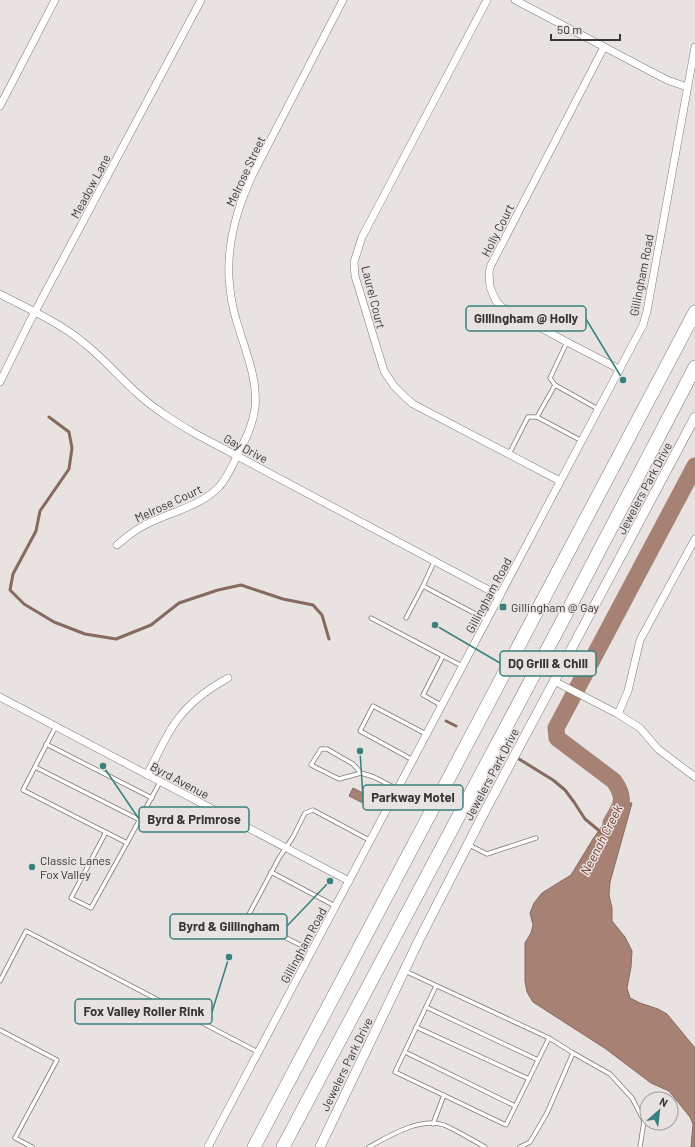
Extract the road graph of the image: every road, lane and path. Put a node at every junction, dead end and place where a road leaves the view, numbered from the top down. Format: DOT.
graph roads {
  1 [pos="55,0"];
  2 [pos="201,0"];
  3 [pos="343,0"];
  4 [pos="487,0"];
  5 [pos="515,0"];
  6 [pos="604,47"];
  7 [pos="695,47"];
  8 [pos="688,86"];
  9 [pos="0,106"];
  10 [pos="0,294"];
  11 [pos="35,312"];
  12 [pos="695,312"];
  13 [pos="567,342"];
  14 [pos="695,367"];
  15 [pos="619,369"];
  16 [pos="0,382"];
  17 [pos="555,385"];
  18 [pos="598,409"];
  19 [pos="537,417"];
  20 [pos="695,417"];
  21 [pos="582,441"];
  22 [pos="509,454"];
  23 [pos="237,456"];
  24 [pos="560,481"];
  25 [pos="695,539"];
  26 [pos="117,545"];
  27 [pos="435,560"];
  28 [pos="423,586"];
  29 [pos="500,596"];
  30 [pos="370,618"];
  31 [pos="406,618"];
  32 [pos="487,620"];
  33 [pos="443,656"];
  34 [pos="462,666"];
  35 [pos="228,678"];
  36 [pos="554,681"];
  37 [pos="0,697"];
  38 [pos="442,705"];
  39 [pos="618,714"];
  40 [pos="56,726"];
  41 [pos="426,734"];
  42 [pos="46,744"];
  43 [pos="412,760"];
  44 [pos="35,767"];
  45 [pos="361,773"];
  46 [pos="147,775"];
  47 [pos="695,776"];
  48 [pos="160,782"];
  49 [pos="397,789"];
  50 [pos="152,798"];
  51 [pos="140,820"];
  52 [pos="106,832"];
  53 [pos="536,838"];
  54 [pos="371,841"];
  55 [pos="127,843"];
  56 [pos="468,844"];
  57 [pos="286,848"];
  58 [pos="271,872"];
  59 [pos="349,881"];
  60 [pos="336,906"];
  61 [pos="312,951"];
  62 [pos="405,971"];
  63 [pos="0,981"];
  64 [pos="436,986"];
  65 [pos="426,1007"];
  66 [pos="416,1027"];
  67 [pos="0,1030"];
  68 [pos="549,1038"];
  69 [pos="259,1052"];
  70 [pos="405,1052"];
  71 [pos="573,1053"];
  72 [pos="538,1060"];
  73 [pos="529,1079"];
  74 [pos="444,1095"];
  75 [pos="515,1106"];
  76 [pos="433,1124"];
  77 [pos="322,1146"];
  78 [pos="32,1147"];
  79 [pos="208,1147"];
  80 [pos="254,1147"];
  81 [pos="283,1147"];
  82 [pos="368,1147"];
  83 [pos="485,1147"];
  84 [pos="520,1147"];
  85 [pos="640,1147"];
  1 -- 9 [label="street"];
  2 -- 11 [label="street, Meadow Lane"];
  3 -- 23 [label="street, Melrose Street"];
  4 -- 22 [label="street, Laurel Court"];
  5 -- 6 [label="street"];
  6 -- 8 [label="street"];
  6 -- 13 [label="street, Holly Court"];
  7 -- 8 [label="street, Gillingham Road"];
  8 -- 15 [label="street, Gillingham Road"];
  10 -- 11 [label="street, Gay Drive"];
  11 -- 16 [label="street, Meadow Lane"];
  11 -- 23 [label="street, Gay Drive"];
  12 -- 80 [label="highway"];
  13 -- 15 [label="street, Holly Court"];
  13 -- 17 [label="lane"];
  14 -- 81 [label="highway"];
  15 -- 18 [label="street, Gillingham Road"];
  17 -- 18 [label="lane"];
  17 -- 19 [label="lane"];
  18 -- 21 [label="street, Gillingham Road"];
  19 -- 21 [label="lane"];
  19 -- 22 [label="lane"];
  20 -- 36 [label="street, Jewelers Park Drive"];
  21 -- 24 [label="street, Gillingham Road"];
  22 -- 24 [label="street, Laurel Court"];
  23 -- 26 [label="street, Melrose Court"];
  23 -- 27 [label="street, Gay Drive"];
  24 -- 29 [label="street, Gillingham Road"];
  25 -- 39 [label="street"];
  27 -- 28 [label="lane"];
  27 -- 29 [label="street, Gay Drive"];
  28 -- 31 [label="lane"];
  28 -- 32 [label="lane"];
  29 -- 32 [label="street, Gillingham Road"];
  30 -- 33 [label="lane"];
  32 -- 34 [label="street, Gillingham Road"];
  33 -- 34 [label="lane"];
  33 -- 38 [label="lane"];
  34 -- 38 [label="street, Gillingham Road"];
  35 -- 46 [label="street"];
  36 -- 39 [label="street"];
  36 -- 56 [label="street, Jewelers Park Drive"];
  37 -- 40 [label="street, Byrd Avenue"];
  38 -- 41 [label="street, Gillingham Road"];
  39 -- 47 [label="street"];
  40 -- 42 [label="lane"];
  40 -- 46 [label="street, Byrd Avenue"];
  41 -- 43 [label="street, Gillingham Road"];
  41 -- 43 [label="lane"];
  42 -- 44 [label="lane"];
  42 -- 50 [label="lane"];
  43 -- 49 [label="street, Gillingham Road"];
  44 -- 51 [label="lane"];
  44 -- 52 [label="lane"];
  45 -- 45 [label="lane"];
  45 -- 49 [label="lane"];
  46 -- 48 [label="street, Byrd Avenue"];
  48 -- 50 [label="lane"];
  48 -- 57 [label="street, Byrd Avenue"];
  49 -- 54 [label="street, Gillingham Road"];
  50 -- 51 [label="lane"];
  51 -- 55 [label="lane"];
  52 -- 55 [label="lane"];
  52 -- 55 [label="lane"];
  53 -- 56 [label="lane"];
  54 -- 57 [label="lane"];
  54 -- 59 [label="street, Gillingham Road"];
  56 -- 62 [label="street, Jewelers Park Drive"];
  57 -- 58 [label="lane"];
  57 -- 59 [label="street, Byrd Avenue"];
  58 -- 60 [label="lane"];
  58 -- 61 [label="lane"];
  59 -- 60 [label="street, Gillingham Road"];
  60 -- 61 [label="street, Gillingham Road"];
  61 -- 69 [label="street, Gillingham Road"];
  62 -- 64 [label="lane"];
  62 -- 77 [label="street, Jewelers Park Drive"];
  63 -- 69 [label="lane"];
  64 -- 65 [label="lane"];
  64 -- 68 [label="lane"];
  65 -- 66 [label="lane"];
  65 -- 72 [label="lane"];
  66 -- 70 [label="lane"];
  66 -- 73 [label="lane"];
  67 -- 78 [label="lane"];
  68 -- 71 [label="lane"];
  68 -- 72 [label="lane"];
  69 -- 79 [label="street, Gillingham Road"];
  70 -- 74 [label="lane"];
  70 -- 75 [label="lane"];
  71 -- 84 [label="lane"];
  71 -- 85 [label="lane"];
  72 -- 73 [label="lane"];
  73 -- 75 [label="lane"];
  74 -- 75 [label="lane"];
  74 -- 76 [label="lane"];
  76 -- 82 [label="lane"];
  76 -- 83 [label="lane"];
}
